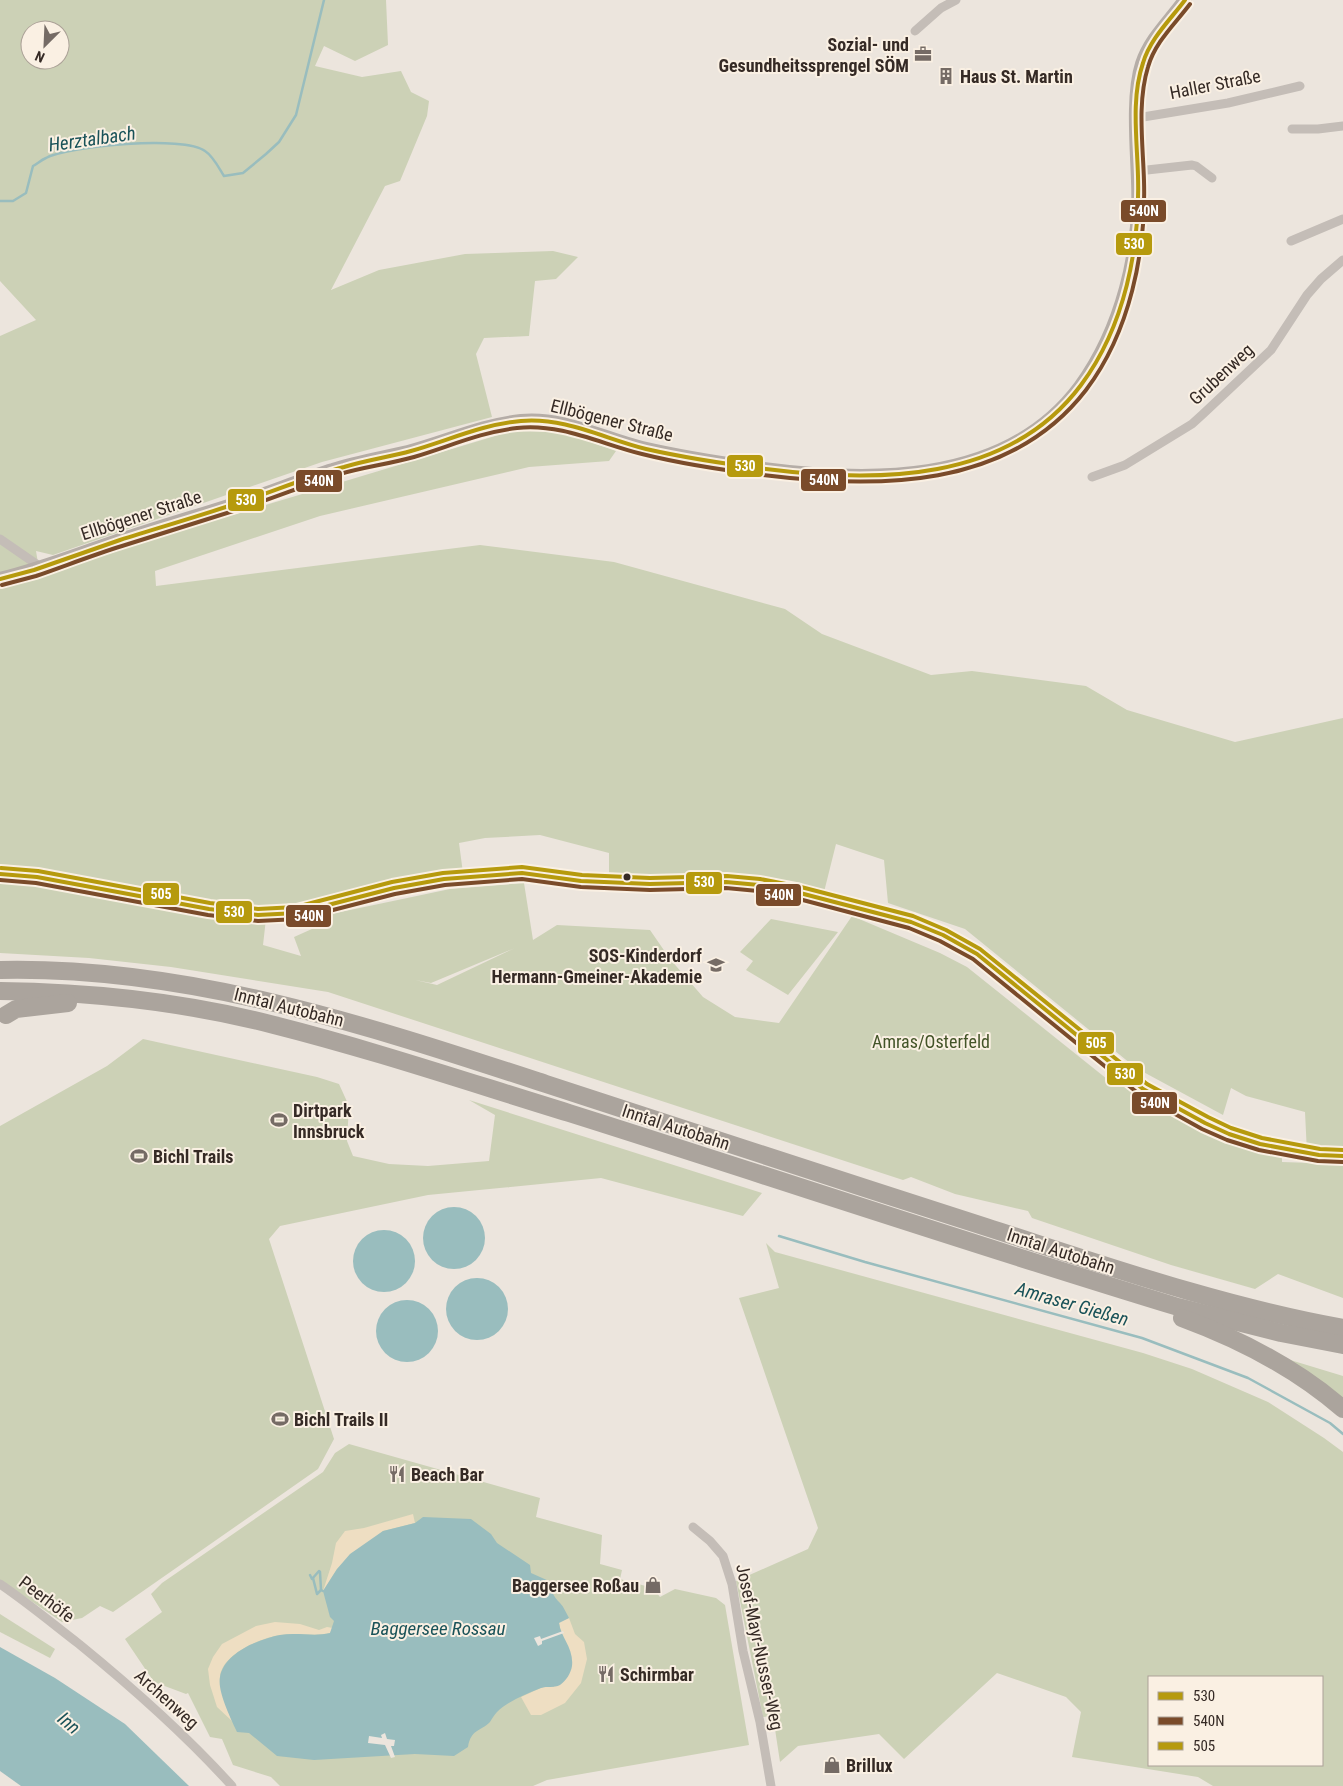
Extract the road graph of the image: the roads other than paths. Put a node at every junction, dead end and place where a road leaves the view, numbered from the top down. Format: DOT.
graph roads {
  1 [pos="956,0"];
  2 [pos="1185,0"];
  3 [pos="915,31"];
  4 [pos="1300,86"];
  5 [pos="1137,118"];
  6 [pos="1343,126"];
  7 [pos="1292,128"];
  8 [pos="1138,171"];
  9 [pos="1212,178"];
  10 [pos="1343,219"];
  11 [pos="1291,241"];
  12 [pos="1343,260"];
  13 [pos="1092,477"];
  14 [pos="0,539"];
  15 [pos="43,568"];
  16 [pos="0,579"];
  17 [pos="0,874"];
  18 [pos="0,970"];
  19 [pos="0,991"];
  20 [pos="103,996"];
  21 [pos="6,1015"];
  22 [pos="1343,1156"];
  23 [pos="1135,1294"];
  24 [pos="1343,1328"];
  25 [pos="1343,1345"];
  26 [pos="1343,1409"];
  27 [pos="693,1527"];
  28 [pos="0,1584"];
  29 [pos="74,1641"];
  30 [pos="232,1786"];
  31 [pos="771,1786"];
  1 -- 3 [label="street"];
  2 -- 5 [label="main road"];
  4 -- 5 [label="street, Haller Straße"];
  5 -- 8 [label="main road"];
  6 -- 7 [label="street"];
  8 -- 9 [label="street"];
  8 -- 15 [label="main road, Ellbögener Straße"];
  10 -- 11 [label="street"];
  12 -- 13 [label="street, Grubenweg"];
  14 -- 15 [label="street"];
  15 -- 16 [label="main road, Ellbögener Straße"];
  17 -- 22 [label="main road"];
  18 -- 24 [label="highway, Inntal Autobahn"];
  19 -- 20 [label="highway, Inntal Autobahn"];
  20 -- 21 [label="highway"];
  20 -- 23 [label="highway, Inntal Autobahn"];
  23 -- 25 [label="highway, Inntal Autobahn"];
  23 -- 26 [label="highway"];
  27 -- 31 [label="street, Josef-Mayr-Nusser-Weg"];
  28 -- 29 [label="street, Peerhöfe"];
  29 -- 30 [label="street, Archenweg"];
}
